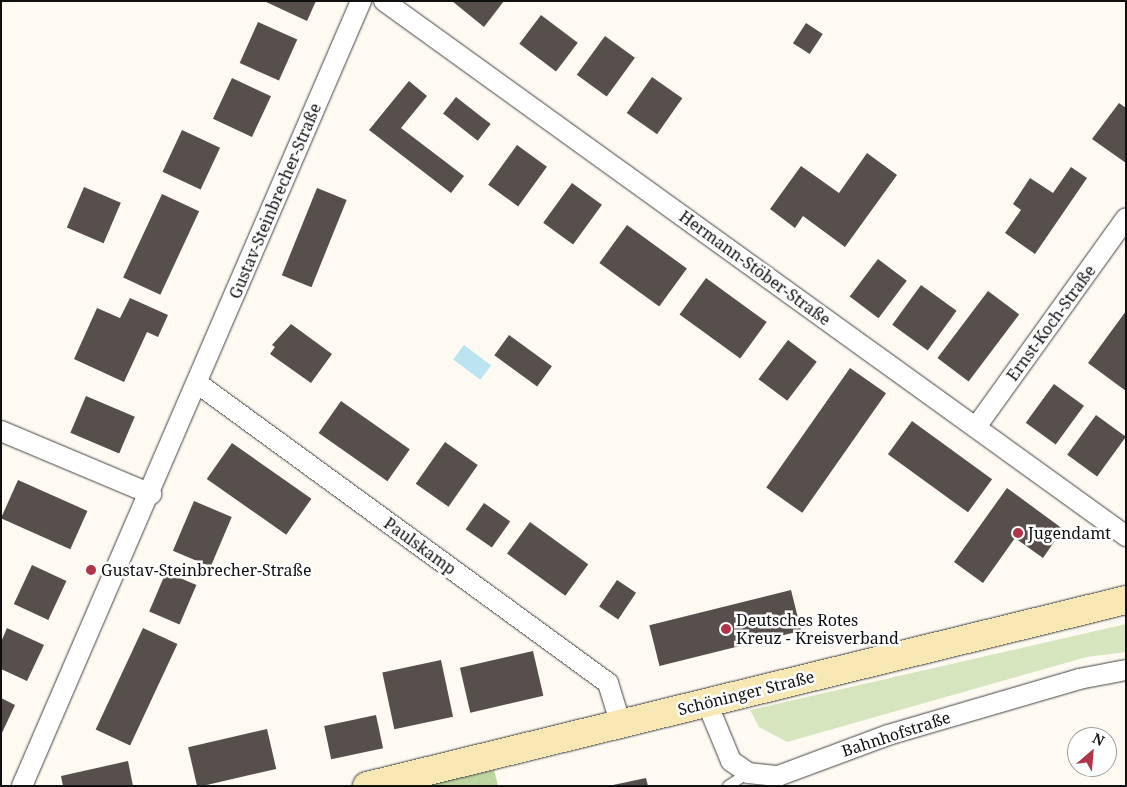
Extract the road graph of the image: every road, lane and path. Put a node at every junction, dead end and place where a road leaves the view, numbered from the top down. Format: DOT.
graph roads {
  1 [pos="362,1"];
  2 [pos="384,1"];
  3 [pos="1126,218"];
  4 [pos="197,383"];
  5 [pos="976,427"];
  6 [pos="1,431"];
  7 [pos="151,494"];
  8 [pos="1126,536"];
  9 [pos="1126,600"];
  10 [pos="1126,670"];
  11 [pos="707,703"];
  12 [pos="621,725"];
  13 [pos="748,773"];
  14 [pos="22,786"];
  15 [pos="367,786"];
  16 [pos="728,786"];
  1 -- 4 [label="street, Gustav-Steinbrecher-Straße"];
  2 -- 5 [label="street, Hermann-Stöber-Straße"];
  3 -- 5 [label="street, Ernst-Koch-Straße"];
  4 -- 7 [label="street, Gustav-Steinbrecher-Straße"];
  4 -- 12 [label="street, Paulskamp"];
  5 -- 8 [label="street, Hermann-Stöber-Straße"];
  6 -- 7 [label="street"];
  7 -- 14 [label="street, Gustav-Steinbrecher-Straße"];
  9 -- 11 [label="main road, Schöninger Straße"];
  10 -- 13 [label="street, Bahnhofstraße"];
  11 -- 12 [label="main road, Schöninger Straße"];
  11 -- 13 [label="street"];
  12 -- 15 [label="main road, Schöninger Straße"];
  13 -- 16 [label="lane"];
}
